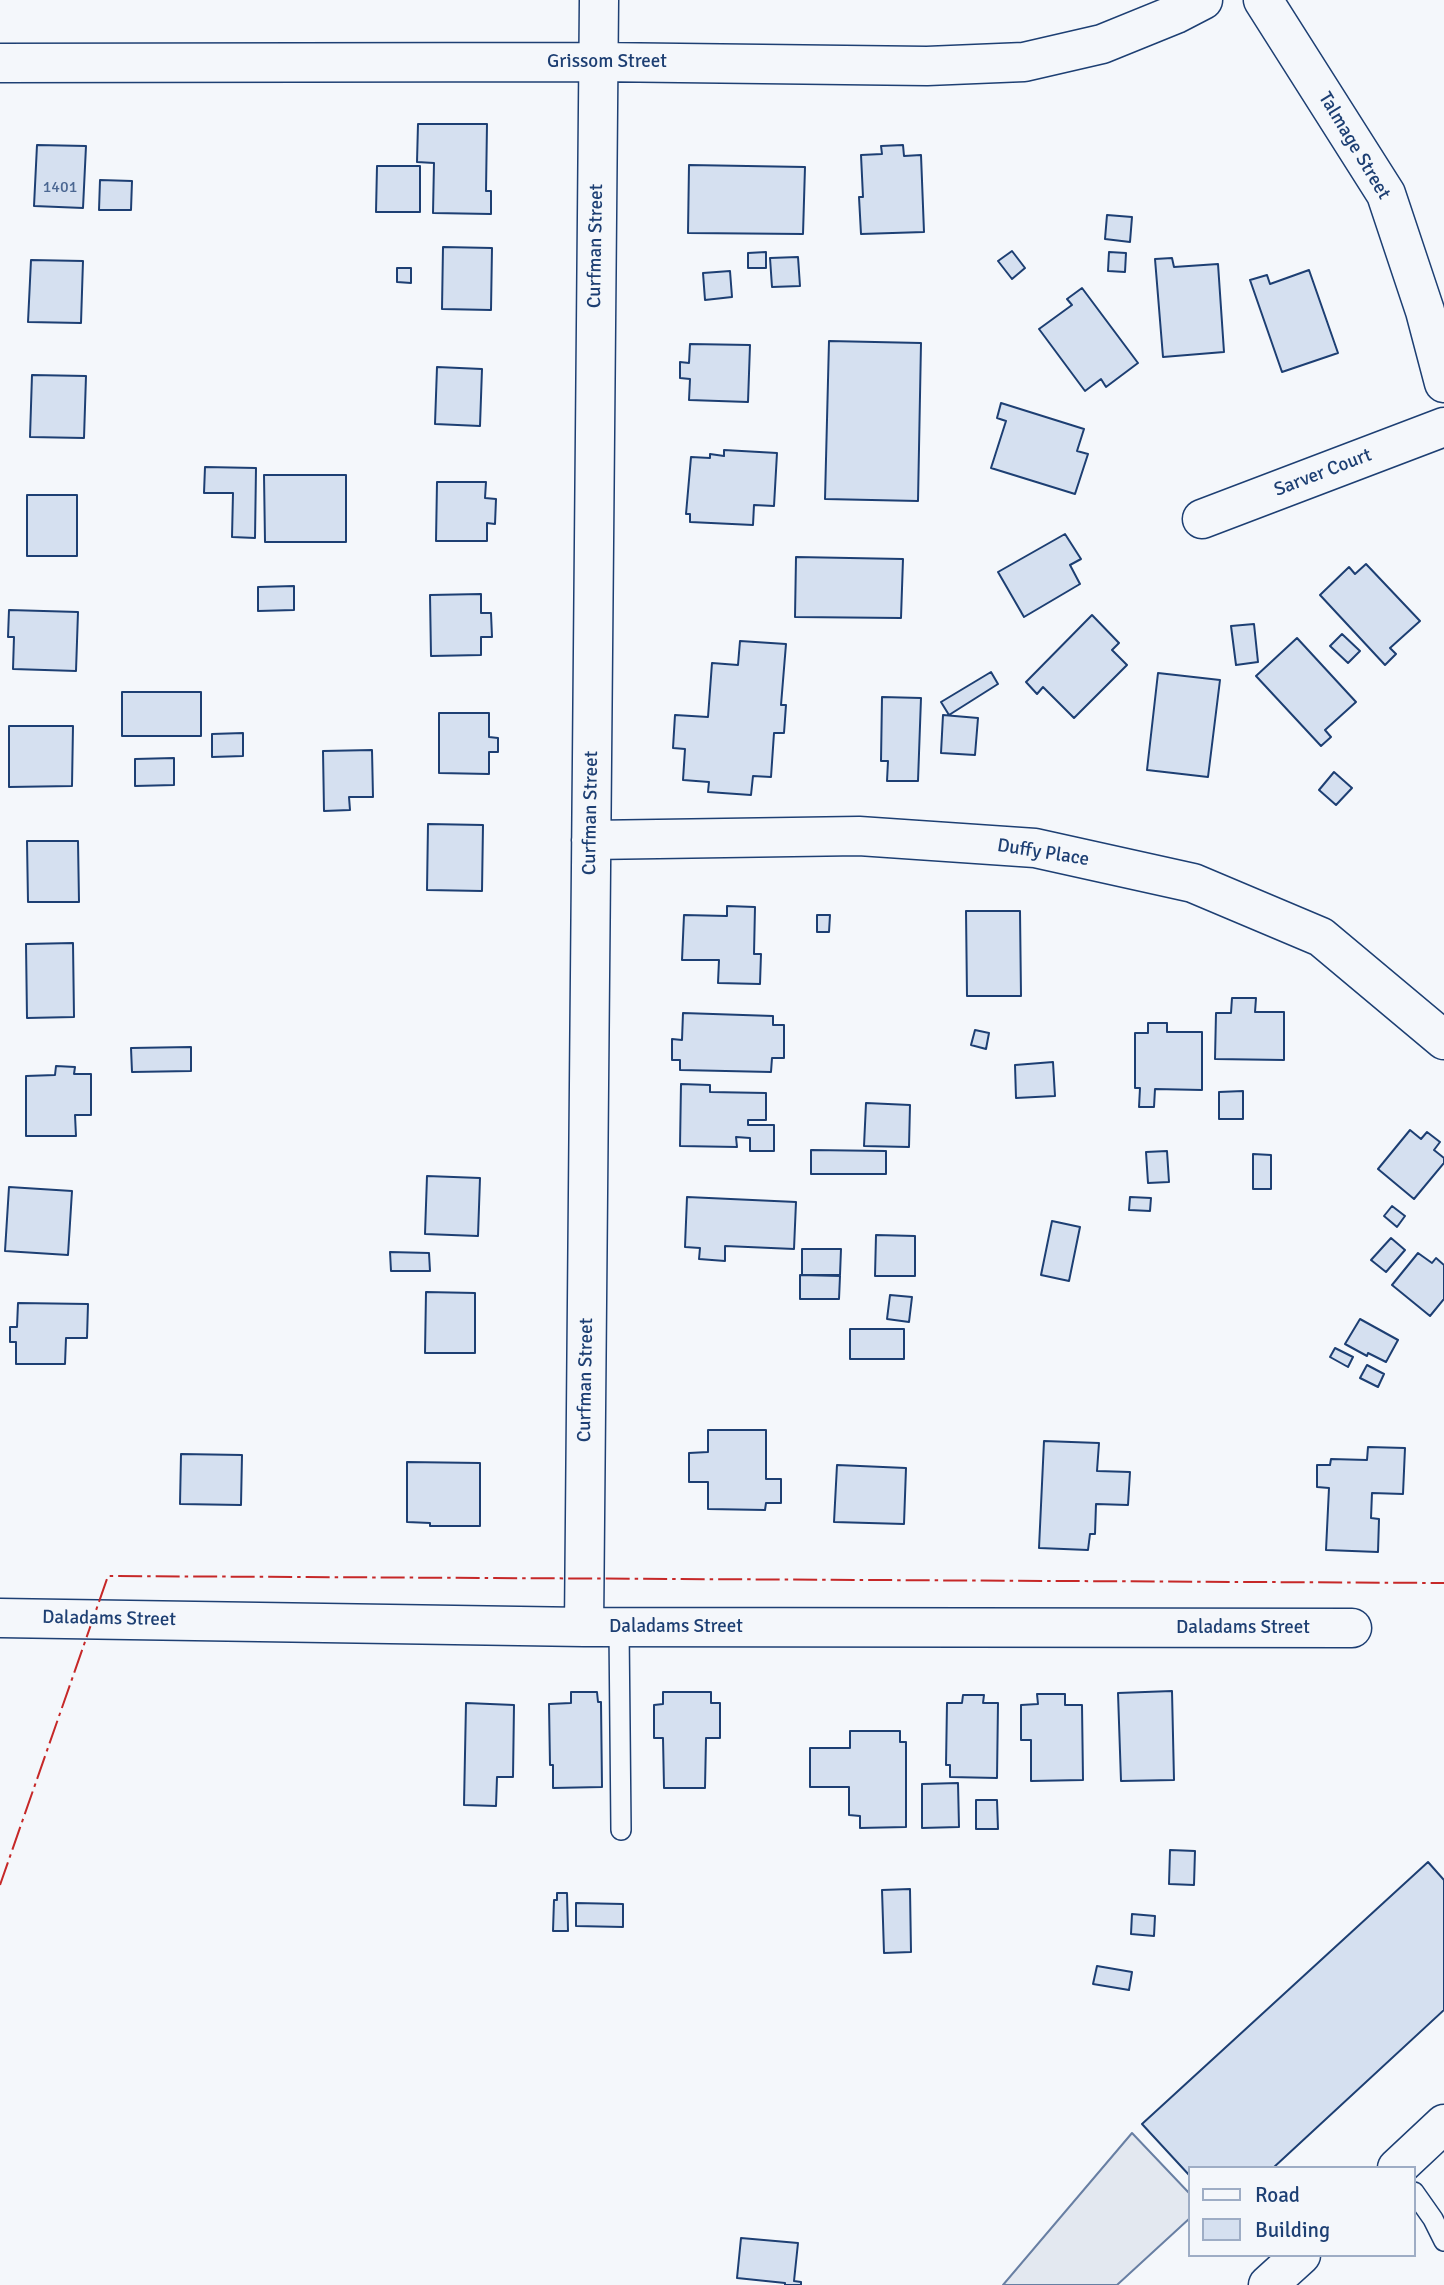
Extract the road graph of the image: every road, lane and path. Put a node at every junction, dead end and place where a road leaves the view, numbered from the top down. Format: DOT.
graph roads {
  1 [pos="599,0"];
  2 [pos="1203,0"];
  3 [pos="1263,0"];
  4 [pos="598,62"];
  5 [pos="0,63"];
  6 [pos="1444,383"];
  7 [pos="1444,427"];
  8 [pos="1202,519"];
  9 [pos="591,840"];
  10 [pos="1444,1040"];
  11 [pos="0,1618"];
  12 [pos="601,1627"];
  13 [pos="1352,1628"];
  14 [pos="621,1830"];
  15 [pos="1444,2124"];
  16 [pos="1399,2166"];
  17 [pos="1416,2195"];
  18 [pos="1444,2241"];
  19 [pos="1299,2257"];
  20 [pos="1268,2285"];
  1 -- 4 [label="street, Curfman Street"];
  2 -- 4 [label="street, Grissom Street"];
  3 -- 6 [label="street, Talmage Street"];
  4 -- 5 [label="street, Grissom Street"];
  4 -- 9 [label="street, Curfman Street"];
  7 -- 8 [label="street, Sarver Court"];
  9 -- 10 [label="street, Duffy Place"];
  9 -- 12 [label="street, Curfman Street"];
  11 -- 12 [label="street, Daladams Street"];
  12 -- 13 [label="street, Daladams Street"];
  12 -- 14 [label="lane"];
  15 -- 16 [label="street"];
  17 -- 18 [label="lane"];
  19 -- 20 [label="street"];
}
